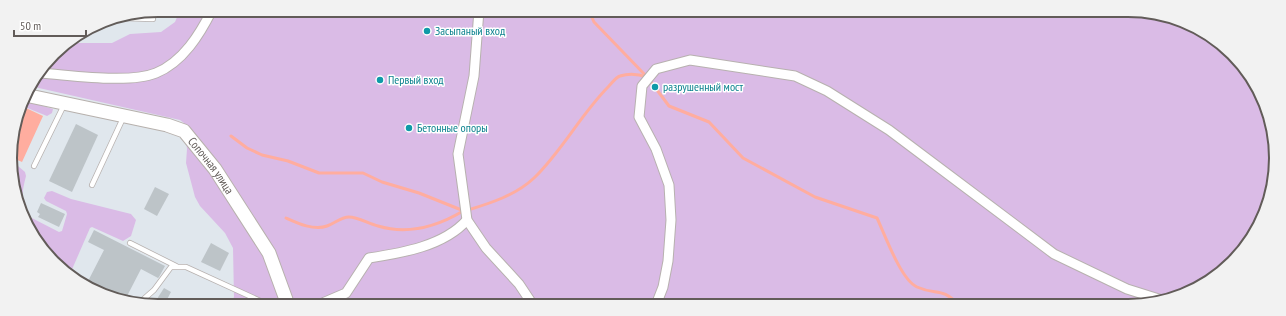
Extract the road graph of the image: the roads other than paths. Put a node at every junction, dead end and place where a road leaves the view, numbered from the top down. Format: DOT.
graph roads {
  1 [pos="209,17"];
  2 [pos="478,17"];
  3 [pos="137,19"];
  4 [pos="153,19"];
  5 [pos="45,73"];
  6 [pos="32,96"];
  7 [pos="66,102"];
  8 [pos="124,116"];
  9 [pos="34,166"];
  10 [pos="92,185"];
  11 [pos="467,220"];
  12 [pos="130,243"];
  13 [pos="178,267"];
  14 [pos="1152,297"];
  15 [pos="144,298"];
  16 [pos="256,299"];
  17 [pos="286,299"];
  18 [pos="332,299"];
  19 [pos="529,299"];
  20 [pos="658,299"];
  1 -- 5 [label="street"];
  2 -- 11 [label="street"];
  3 -- 4 [label="lane"];
  6 -- 7 [label="main road, Сопочная улица"];
  7 -- 8 [label="main road, Сопочная улица"];
  7 -- 9 [label="lane"];
  8 -- 10 [label="lane"];
  8 -- 17 [label="main road, Сопочная улица"];
  11 -- 18 [label="street"];
  11 -- 19 [label="street"];
  12 -- 13 [label="lane"];
  13 -- 15 [label="lane"];
  13 -- 16 [label="lane"];
  14 -- 20 [label="street"];
}
